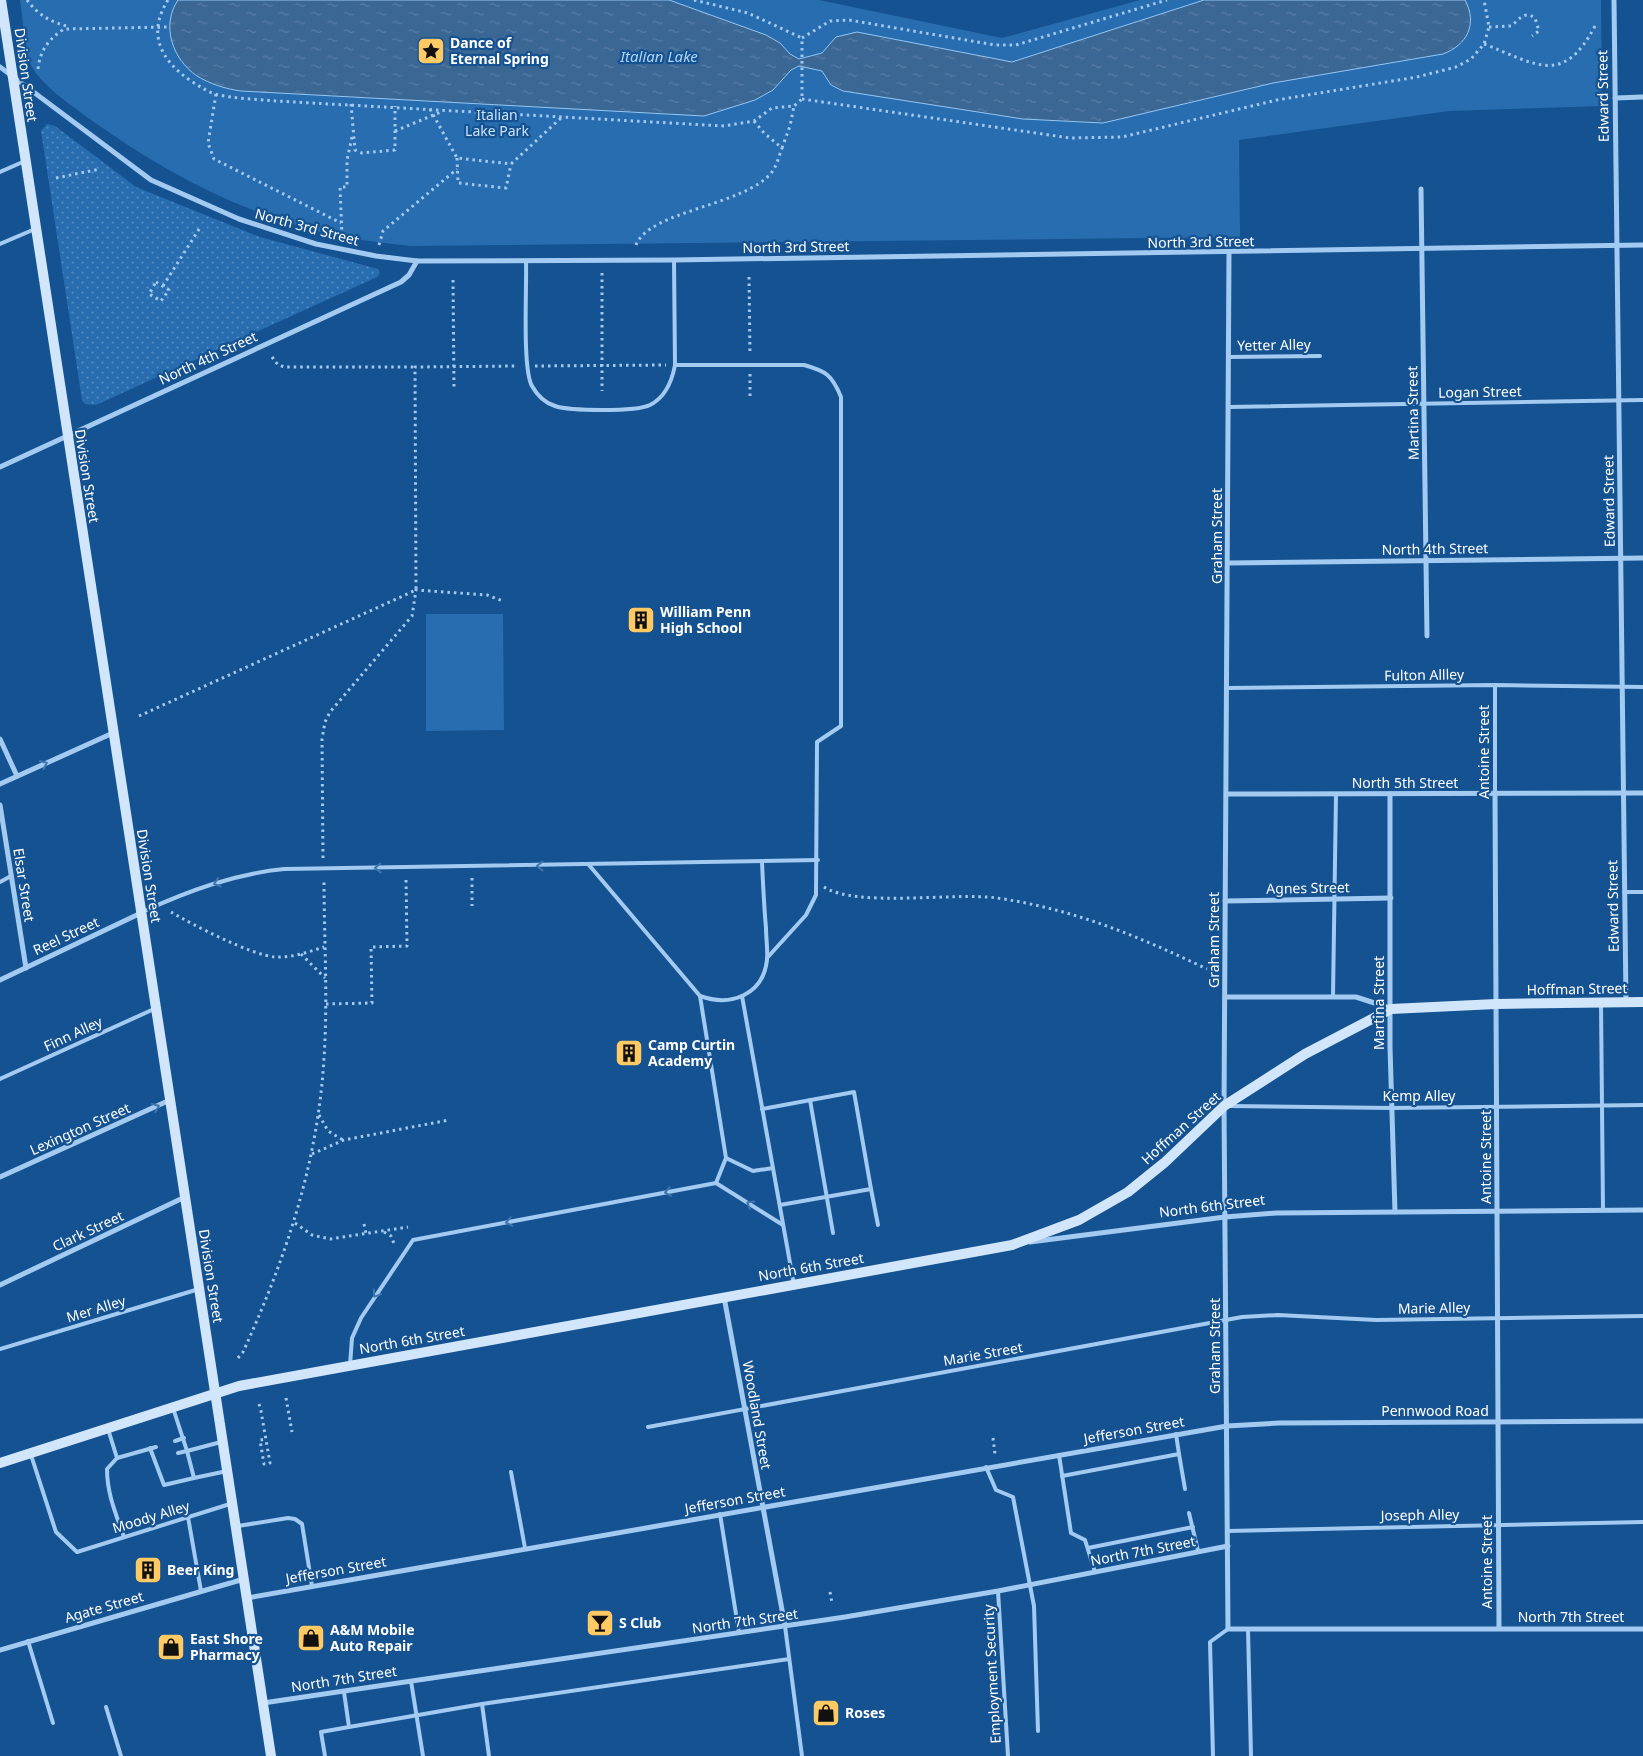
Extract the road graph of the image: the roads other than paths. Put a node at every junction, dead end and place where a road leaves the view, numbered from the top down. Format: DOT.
graph roads {
  1 [pos="1,0"];
  2 [pos="1614,0"];
  3 [pos="0,67"];
  4 [pos="12,77"];
  5 [pos="1614,98"];
  6 [pos="1643,98"];
  7 [pos="25,161"];
  8 [pos="0,172"];
  9 [pos="1421,189"];
  10 [pos="35,228"];
  11 [pos="0,244"];
  12 [pos="1617,245"];
  13 [pos="1643,245"];
  14 [pos="1422,248"];
  15 [pos="1229,253"];
  16 [pos="674,260"];
  17 [pos="417,261"];
  18 [pos="526,261"];
  19 [pos="1320,356"];
  20 [pos="1228,357"];
  21 [pos="675,365"];
  22 [pos="1618,400"];
  23 [pos="1643,400"];
  24 [pos="1425,404"];
  25 [pos="1228,407"];
  26 [pos="67,436"];
  27 [pos="0,467"];
  28 [pos="1620,558"];
  29 [pos="1643,558"];
  30 [pos="1426,560"];
  31 [pos="1228,564"];
  32 [pos="1427,636"];
  33 [pos="1495,685"];
  34 [pos="1621,686"];
  35 [pos="1643,687"];
  36 [pos="1228,688"];
  37 [pos="113,732"];
  38 [pos="0,739"];
  39 [pos="17,776"];
  40 [pos="0,784"];
  41 [pos="1623,793"];
  42 [pos="1643,793"];
  43 [pos="1227,794"];
  44 [pos="1336,794"];
  45 [pos="1390,794"];
  46 [pos="1495,794"];
  47 [pos="0,805"];
  48 [pos="818,860"];
  49 [pos="762,862"];
  50 [pos="589,865"];
  51 [pos="11,876"];
  52 [pos="0,882"];
  53 [pos="1624,892"];
  54 [pos="1643,892"];
  55 [pos="1334,898"];
  56 [pos="1390,898"];
  57 [pos="1225,901"];
  58 [pos="141,913"];
  59 [pos="767,958"];
  60 [pos="26,968"];
  61 [pos="0,980"];
  62 [pos="700,996"];
  63 [pos="742,996"];
  64 [pos="1333,996"];
  65 [pos="1225,997"];
  66 [pos="1626,1002"];
  67 [pos="1643,1002"];
  68 [pos="1601,1003"];
  69 [pos="1496,1004"];
  70 [pos="156,1008"];
  71 [pos="1391,1009"];
  72 [pos="0,1080"];
  73 [pos="170,1100"];
  74 [pos="810,1100"];
  75 [pos="1643,1105"];
  76 [pos="1224,1106"];
  77 [pos="1600,1107"];
  78 [pos="1392,1108"];
  79 [pos="1496,1108"];
  80 [pos="762,1109"];
  81 [pos="726,1158"];
  82 [pos="773,1168"];
  83 [pos="0,1177"];
  84 [pos="716,1183"];
  85 [pos="871,1189"];
  86 [pos="185,1197"];
  87 [pos="827,1197"];
  88 [pos="780,1205"];
  89 [pos="1603,1210"];
  90 [pos="1643,1210"];
  91 [pos="1497,1211"];
  92 [pos="1395,1212"];
  93 [pos="1225,1217"];
  94 [pos="783,1225"];
  95 [pos="878,1225"];
  96 [pos="833,1233"];
  97 [pos="1012,1245"];
  98 [pos="0,1284"];
  99 [pos="794,1285"];
  100 [pos="199,1289"];
  101 [pos="724,1297"];
  102 [pos="1643,1316"];
  103 [pos="1498,1318"];
  104 [pos="1226,1321"];
  105 [pos="0,1349"];
  106 [pos="350,1365"];
  107 [pos="216,1394"];
  108 [pos="173,1408"];
  109 [pos="745,1409"];
  110 [pos="1643,1421"];
  111 [pos="1498,1422"];
  112 [pos="1227,1426"];
  113 [pos="648,1427"];
  114 [pos="108,1429"];
  115 [pos="1176,1434"];
  116 [pos="184,1438"];
  117 [pos="175,1441"];
  118 [pos="223,1442"];
  119 [pos="156,1447"];
  120 [pos="150,1448"];
  121 [pos="187,1451"];
  122 [pos="178,1453"];
  123 [pos="30,1454"];
  124 [pos="1180,1454"];
  125 [pos="1059,1455"];
  126 [pos="117,1458"];
  127 [pos="0,1463"];
  128 [pos="986,1467"];
  129 [pos="227,1471"];
  130 [pos="511,1472"];
  131 [pos="1062,1476"];
  132 [pos="194,1478"];
  133 [pos="1185,1489"];
  134 [pos="232,1504"];
  135 [pos="763,1507"];
  136 [pos="1189,1513"];
  137 [pos="720,1514"];
  138 [pos="188,1517"];
  139 [pos="1643,1522"];
  140 [pos="1498,1524"];
  141 [pos="236,1527"];
  142 [pos="1193,1527"];
  143 [pos="1228,1531"];
  144 [pos="124,1537"];
  145 [pos="1228,1546"];
  146 [pos="525,1548"];
  147 [pos="1088,1548"];
  148 [pos="1198,1551"];
  149 [pos="1095,1572"];
  150 [pos="244,1579"];
  151 [pos="1029,1584"];
  152 [pos="312,1586"];
  153 [pos="201,1591"];
  154 [pos="998,1591"];
  155 [pos="246,1598"];
  156 [pos="785,1626"];
  157 [pos="1228,1628"];
  158 [pos="1499,1628"];
  159 [pos="1643,1628"];
  160 [pos="1248,1629"];
  161 [pos="739,1633"];
  162 [pos="28,1641"];
  163 [pos="0,1650"];
  164 [pos="789,1659"];
  165 [pos="411,1680"];
  166 [pos="344,1692"];
  167 [pos="262,1703"];
  168 [pos="482,1704"];
  169 [pos="106,1706"];
  170 [pos="416,1714"];
  171 [pos="53,1723"];
  172 [pos="349,1726"];
  173 [pos="1038,1731"];
  174 [pos="121,1756"];
  175 [pos="271,1756"];
  176 [pos="325,1756"];
  177 [pos="423,1756"];
  178 [pos="490,1756"];
  179 [pos="802,1756"];
  180 [pos="1008,1756"];
  181 [pos="1212,1756"];
  182 [pos="1251,1756"];
  1 -- 4 [label="main road, Division Street"];
  2 -- 5 [label="street, Edward Street"];
  3 -- 4 [label="street, North 3rd Street"];
  4 -- 7 [label="main road, Division Street"];
  4 -- 17 [label="street, North 3rd Street"];
  5 -- 6 [label="street"];
  5 -- 12 [label="street, Edward Street"];
  7 -- 8 [label="lane"];
  7 -- 10 [label="main road, Division Street"];
  9 -- 14 [label="street, Martina Street"];
  10 -- 11 [label="lane"];
  10 -- 26 [label="main road, Division Street"];
  12 -- 13 [label="street, North 3rd Street"];
  12 -- 14 [label="street, North 3rd Street"];
  12 -- 22 [label="street, Edward Street"];
  14 -- 15 [label="street, North 3rd Street"];
  14 -- 24 [label="street, Martina Street"];
  15 -- 16 [label="street, North 3rd Street"];
  15 -- 20 [label="street, Graham Street"];
  16 -- 18 [label="street, North 3rd Street"];
  16 -- 21 [label="lane"];
  17 -- 18 [label="street, North 3rd Street"];
  17 -- 26 [label="street, North 4th Street"];
  18 -- 21 [label="lane"];
  19 -- 20 [label="lane, Yetter Alley"];
  20 -- 25 [label="street, Graham Street"];
  21 -- 48 [label="lane"];
  22 -- 23 [label="lane, Logan Street"];
  22 -- 24 [label="lane, Logan Street"];
  22 -- 28 [label="street, Edward Street"];
  24 -- 25 [label="lane, Logan Street"];
  24 -- 30 [label="street, Martina Street"];
  25 -- 31 [label="street, Graham Street"];
  26 -- 27 [label="street, North 4th Street"];
  26 -- 37 [label="main road, Division Street"];
  28 -- 29 [label="street, North 4th Street"];
  28 -- 30 [label="street, North 4th Street"];
  28 -- 34 [label="street, Edward Street"];
  30 -- 31 [label="street, North 4th Street"];
  30 -- 32 [label="street, Martina Street"];
  31 -- 36 [label="street, Graham Street"];
  33 -- 34 [label="lane, Fulton Allley"];
  33 -- 36 [label="lane, Fulton Allley"];
  33 -- 46 [label="lane, Antoine Street"];
  34 -- 35 [label="lane, Fulton Allley"];
  34 -- 41 [label="street, Edward Street"];
  36 -- 43 [label="street, Graham Street"];
  39 -- 37 [label="street, one-way"];
  37 -- 58 [label="main road, Division Street"];
  38 -- 39 [label="street"];
  39 -- 40 [label="street"];
  41 -- 42 [label="street, North 5th Street"];
  41 -- 46 [label="street, North 5th Street"];
  41 -- 53 [label="street, Edward Street"];
  43 -- 44 [label="street, North 5th Street"];
  43 -- 57 [label="street, Graham Street"];
  44 -- 45 [label="street, North 5th Street"];
  44 -- 55 [label="lane"];
  45 -- 46 [label="street, North 5th Street"];
  45 -- 56 [label="street, Martina Street"];
  46 -- 69 [label="street, Antoine Street"];
  47 -- 51 [label="street, Elsar Street"];
  48 -- 49 [label="lane"];
  48 -- 59 [label="lane"];
  49 -- 50 [label="lane"];
  49 -- 59 [label="lane"];
  50 -- 58 [label="lane, one-way"];
  50 -- 62 [label="lane"];
  51 -- 52 [label="lane"];
  51 -- 60 [label="street, Elsar Street"];
  53 -- 54 [label="lane"];
  53 -- 66 [label="street, Edward Street"];
  55 -- 56 [label="street, Agnes Street"];
  55 -- 57 [label="street, Agnes Street"];
  55 -- 64 [label="lane"];
  56 -- 71 [label="street, Martina Street"];
  57 -- 65 [label="street, Graham Street"];
  58 -- 60 [label="street, Reel Street"];
  58 -- 70 [label="main road, Division Street"];
  59 -- 63 [label="lane"];
  60 -- 61 [label="street, Reel Street"];
  62 -- 63 [label="lane"];
  62 -- 81 [label="lane"];
  63 -- 80 [label="lane"];
  64 -- 65 [label="street, Hoffman Street"];
  64 -- 71 [label="street, Hoffman Street"];
  65 -- 76 [label="street, Graham Street"];
  66 -- 67 [label="main road, Hoffman Street"];
  66 -- 68 [label="main road, Hoffman Street"];
  68 -- 69 [label="main road, Hoffman Street"];
  68 -- 77 [label="lane"];
  69 -- 71 [label="main road, Hoffman Street"];
  69 -- 79 [label="street, Antoine Street"];
  70 -- 72 [label="lane, Finn Alley"];
  70 -- 73 [label="main road, Division Street"];
  71 -- 76 [label="main road, Hoffman Street"];
  71 -- 78 [label="street, Martina Street"];
  83 -- 73 [label="street, Lexington Street, one-way"];
  73 -- 86 [label="main road, Division Street"];
  74 -- 80 [label="lane"];
  74 -- 85 [label="lane"];
  74 -- 87 [label="lane"];
  75 -- 77 [label="lane, Kemp Alley"];
  76 -- 78 [label="lane, Kemp Alley"];
  76 -- 93 [label="street, Graham Street"];
  76 -- 97 [label="main road, Hoffman Street"];
  77 -- 79 [label="lane, Kemp Alley"];
  77 -- 89 [label="lane"];
  78 -- 79 [label="lane, Kemp Alley"];
  78 -- 92 [label="street, Martina Street"];
  79 -- 91 [label="street, Antoine Street"];
  80 -- 82 [label="lane"];
  81 -- 82 [label="lane"];
  81 -- 84 [label="lane"];
  82 -- 88 [label="lane"];
  94 -- 84 [label="lane, one-way"];
  84 -- 106 [label="lane, one-way"];
  85 -- 87 [label="lane"];
  85 -- 95 [label="lane"];
  86 -- 98 [label="street, Clark Street"];
  86 -- 100 [label="main road, Division Street"];
  87 -- 88 [label="lane"];
  87 -- 96 [label="lane"];
  88 -- 94 [label="lane"];
  89 -- 90 [label="street, North 6th Street"];
  89 -- 91 [label="street, North 6th Street"];
  91 -- 92 [label="street, North 6th Street"];
  91 -- 103 [label="street, Antoine Street"];
  92 -- 93 [label="street, North 6th Street"];
  93 -- 97 [label="street, North 6th Street"];
  93 -- 104 [label="street, Graham Street"];
  94 -- 99 [label="lane"];
  97 -- 99 [label="main road, North 6th Street"];
  99 -- 101 [label="main road, North 6th Street"];
  100 -- 105 [label="lane, Mer Alley"];
  100 -- 107 [label="main road, Division Street"];
  101 -- 106 [label="main road, North 6th Street"];
  101 -- 109 [label="street, Woodland Street"];
  102 -- 103 [label="lane, Marie Alley"];
  103 -- 104 [label="lane, Marie Alley"];
  103 -- 111 [label="street, Antoine Street"];
  104 -- 109 [label="lane, Marie Street"];
  104 -- 112 [label="street, Graham Street"];
  106 -- 107 [label="main road, North 6th Street"];
  107 -- 108 [label="main road, North 6th Street"];
  107 -- 118 [label="main road, Division Street"];
  108 -- 114 [label="main road, North 6th Street"];
  108 -- 116 [label="lane"];
  109 -- 113 [label="lane, Marie Street"];
  109 -- 135 [label="street, Woodland Street"];
  110 -- 111 [label="street, Pennwood Road"];
  111 -- 112 [label="street, Pennwood Road"];
  111 -- 140 [label="street, Antoine Street"];
  112 -- 115 [label="street, Jefferson Street"];
  112 -- 143 [label="street, Graham Street"];
  114 -- 123 [label="main road, North 6th Street"];
  114 -- 126 [label="lane"];
  115 -- 124 [label="lane"];
  115 -- 125 [label="street, Jefferson Street"];
  116 -- 117 [label="lane"];
  116 -- 121 [label="lane"];
  118 -- 121 [label="lane"];
  118 -- 129 [label="main road, Division Street"];
  119 -- 120 [label="lane"];
  120 -- 126 [label="lane"];
  120 -- 132 [label="lane"];
  121 -- 122 [label="lane"];
  121 -- 132 [label="lane"];
  123 -- 127 [label="main road, North 6th Street"];
  123 -- 144 [label="lane, Moody Alley"];
  124 -- 131 [label="lane"];
  124 -- 133 [label="lane"];
  125 -- 128 [label="street, Jefferson Street"];
  125 -- 131 [label="lane"];
  126 -- 144 [label="lane"];
  128 -- 135 [label="street, Jefferson Street"];
  128 -- 151 [label="lane"];
  129 -- 132 [label="lane"];
  129 -- 134 [label="main road, Division Street"];
  130 -- 146 [label="lane"];
  131 -- 147 [label="lane"];
  134 -- 138 [label="lane, Moody Alley"];
  134 -- 141 [label="main road, Division Street"];
  135 -- 137 [label="street, Jefferson Street"];
  135 -- 156 [label="street, Woodland Street"];
  136 -- 142 [label="lane"];
  137 -- 146 [label="street, Jefferson Street"];
  137 -- 161 [label="lane"];
  138 -- 144 [label="lane, Moody Alley"];
  138 -- 153 [label="lane"];
  139 -- 140 [label="lane, Joseph Alley"];
  140 -- 143 [label="lane, Joseph Alley"];
  140 -- 158 [label="street, Antoine Street"];
  141 -- 150 [label="main road, Division Street"];
  141 -- 152 [label="lane"];
  142 -- 147 [label="lane"];
  142 -- 148 [label="lane"];
  143 -- 145 [label="street, Graham Street"];
  145 -- 148 [label="street, North 7th Street"];
  145 -- 157 [label="street, Graham Street"];
  146 -- 152 [label="street, Jefferson Street"];
  147 -- 149 [label="lane"];
  148 -- 149 [label="street, North 7th Street"];
  149 -- 151 [label="street, North 7th Street"];
  150 -- 153 [label="street, Agate Street"];
  150 -- 155 [label="main road, Division Street"];
  151 -- 154 [label="street, North 7th Street"];
  151 -- 173 [label="lane"];
  152 -- 155 [label="street, Jefferson Street"];
  153 -- 162 [label="street, Agate Street"];
  154 -- 156 [label="street, North 7th Street"];
  154 -- 180 [label="lane, Employment Security"];
  155 -- 167 [label="main road, Division Street"];
  156 -- 161 [label="street, North 7th Street"];
  156 -- 164 [label="lane"];
  157 -- 160 [label="street, North 7th Street"];
  157 -- 181 [label="lane"];
  158 -- 159 [label="street, North 7th Street"];
  158 -- 160 [label="street, North 7th Street"];
  160 -- 182 [label="lane"];
  161 -- 165 [label="street, North 7th Street"];
  162 -- 163 [label="street, Agate Street"];
  162 -- 171 [label="lane"];
  164 -- 168 [label="lane"];
  164 -- 179 [label="lane"];
  165 -- 166 [label="street, North 7th Street"];
  165 -- 170 [label="lane"];
  166 -- 167 [label="street, North 7th Street"];
  166 -- 172 [label="lane"];
  167 -- 175 [label="main road, Division Street"];
  168 -- 170 [label="lane"];
  168 -- 178 [label="lane"];
  169 -- 174 [label="lane"];
  170 -- 172 [label="lane"];
  170 -- 177 [label="lane"];
  172 -- 176 [label="lane"];
}
